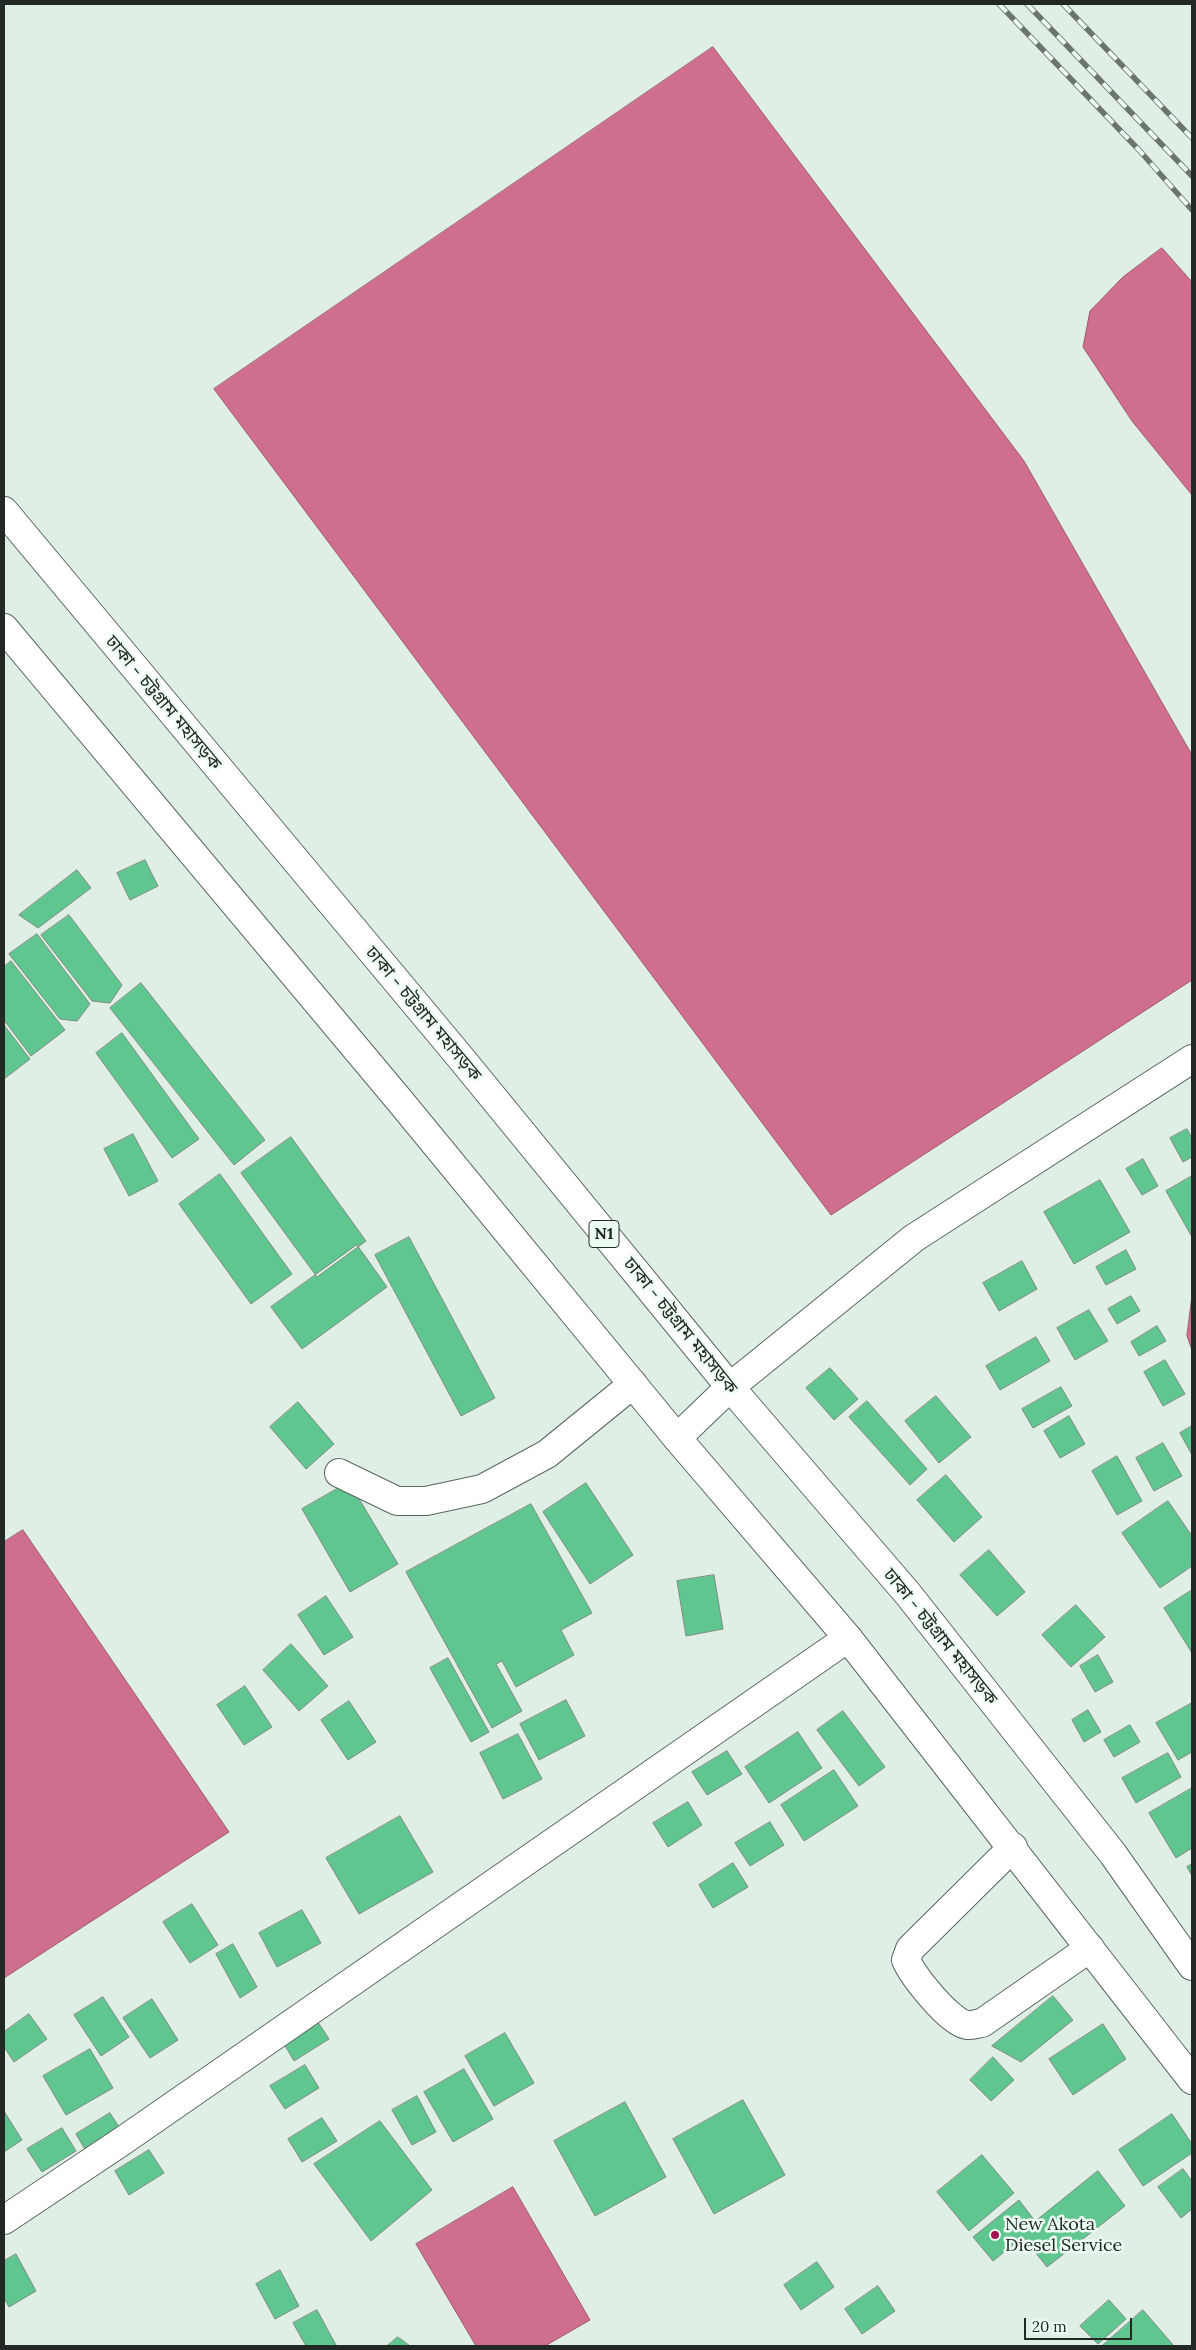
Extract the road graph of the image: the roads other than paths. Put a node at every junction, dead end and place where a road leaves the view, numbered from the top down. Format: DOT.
graph roads {
  1 [pos="4,511"];
  2 [pos="4,628"];
  3 [pos="1192,1059"];
  4 [pos="633,1384"];
  5 [pos="730,1387"];
  6 [pos="677,1438"];
  7 [pos="339,1473"];
  8 [pos="848,1638"];
  9 [pos="1013,1847"];
  10 [pos="1090,1948"];
  11 [pos="1192,1966"];
  12 [pos="1192,2080"];
  13 [pos="4,2220"];
  1 -- 5 [label="main road, ঢাকা - চট্টগ্রাম মহাসড়ক / N1"];
  2 -- 4 [label="main road"];
  3 -- 5 [label="main road"];
  4 -- 6 [label="main road"];
  4 -- 7 [label="main road"];
  5 -- 6 [label="main road"];
  5 -- 11 [label="main road, ঢাকা - চট্টগ্রাম মহাসড়ক / N1"];
  6 -- 8 [label="main road"];
  8 -- 9 [label="main road"];
  8 -- 13 [label="main road"];
  9 -- 10 [label="main road"];
  9 -- 10 [label="main road"];
  10 -- 12 [label="main road"];
}
